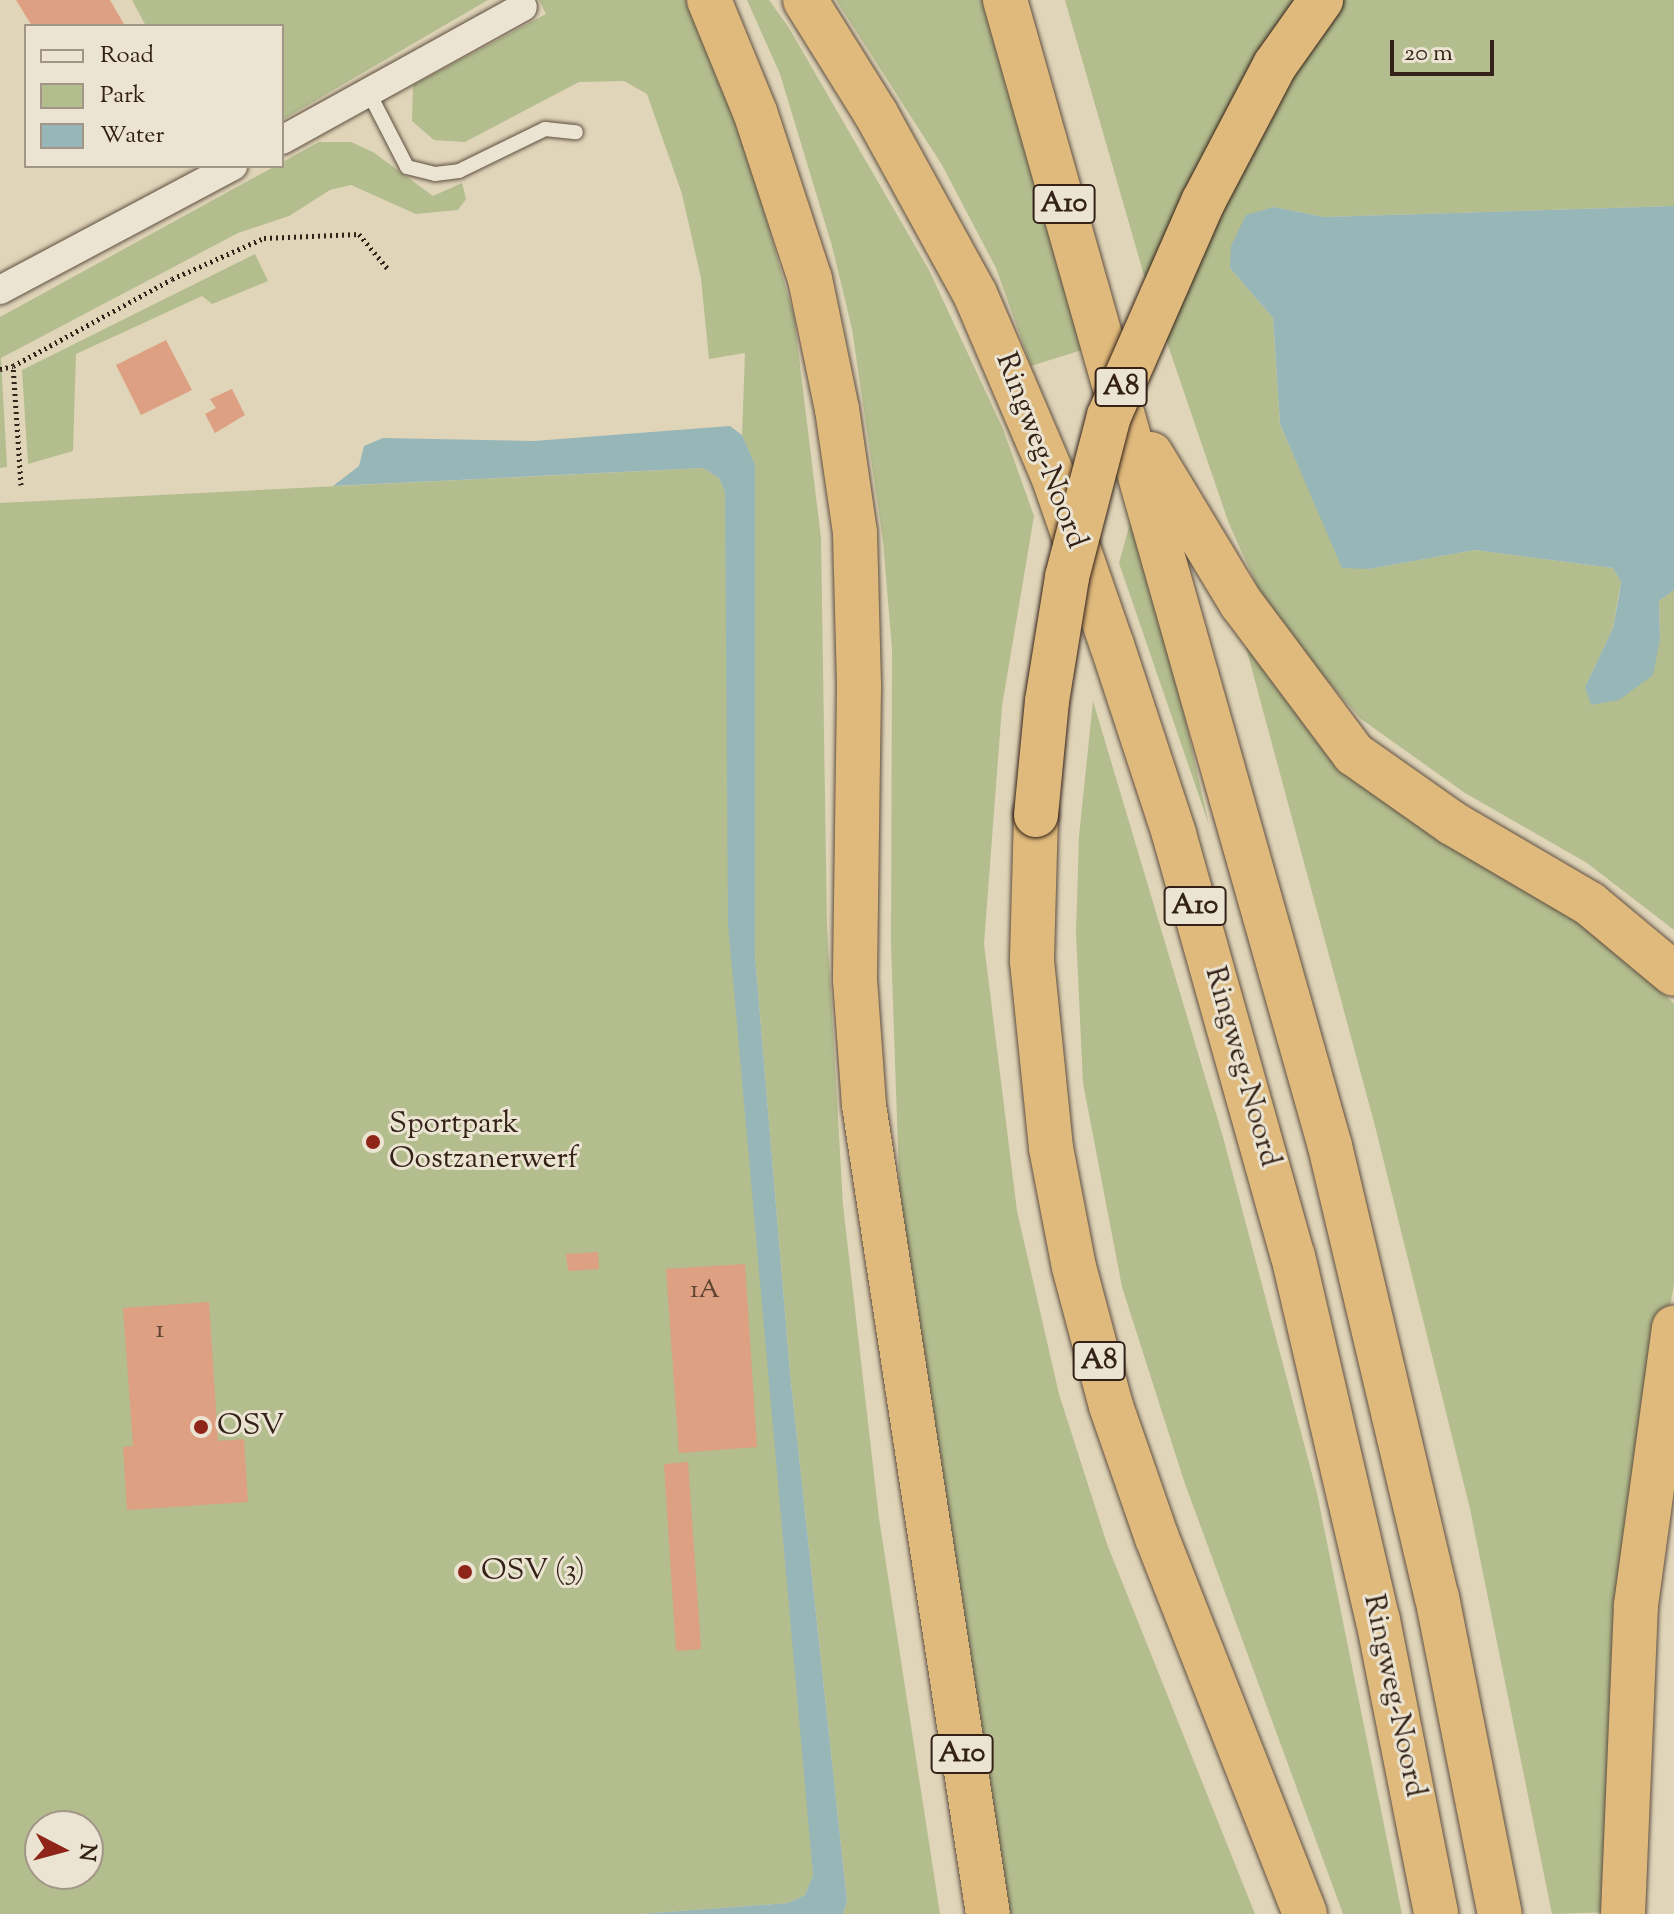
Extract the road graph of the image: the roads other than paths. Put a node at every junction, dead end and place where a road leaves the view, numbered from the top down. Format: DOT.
graph roads {
  1 [pos="709,0"];
  2 [pos="805,0"];
  3 [pos="1005,0"];
  4 [pos="1321,0"];
  5 [pos="523,7"];
  6 [pos="369,93"];
  7 [pos="576,132"];
  8 [pos="284,139"];
  9 [pos="229,168"];
  10 [pos="0,290"];
  11 [pos="1123,407"];
  12 [pos="1674,974"];
  13 [pos="1674,1328"];
  14 [pos="1299,1896"];
  15 [pos="979,1903"];
  16 [pos="1436,1914"];
  17 [pos="1500,1914"];
  18 [pos="1623,1914"];
  1 -- 15 [label="highway, A10"];
  2 -- 16 [label="highway, Ringweg-Noord / A10"];
  3 -- 11 [label="highway, Ringweg-Noord / A10"];
  4 -- 14 [label="highway, A8, bridge"];
  5 -- 6 [label="street"];
  6 -- 7 [label="lane"];
  6 -- 8 [label="street"];
  9 -- 10 [label="street"];
  11 -- 12 [label="highway, A10"];
  11 -- 17 [label="highway, Ringweg-Noord / A10"];
  13 -- 18 [label="highway"];
}
